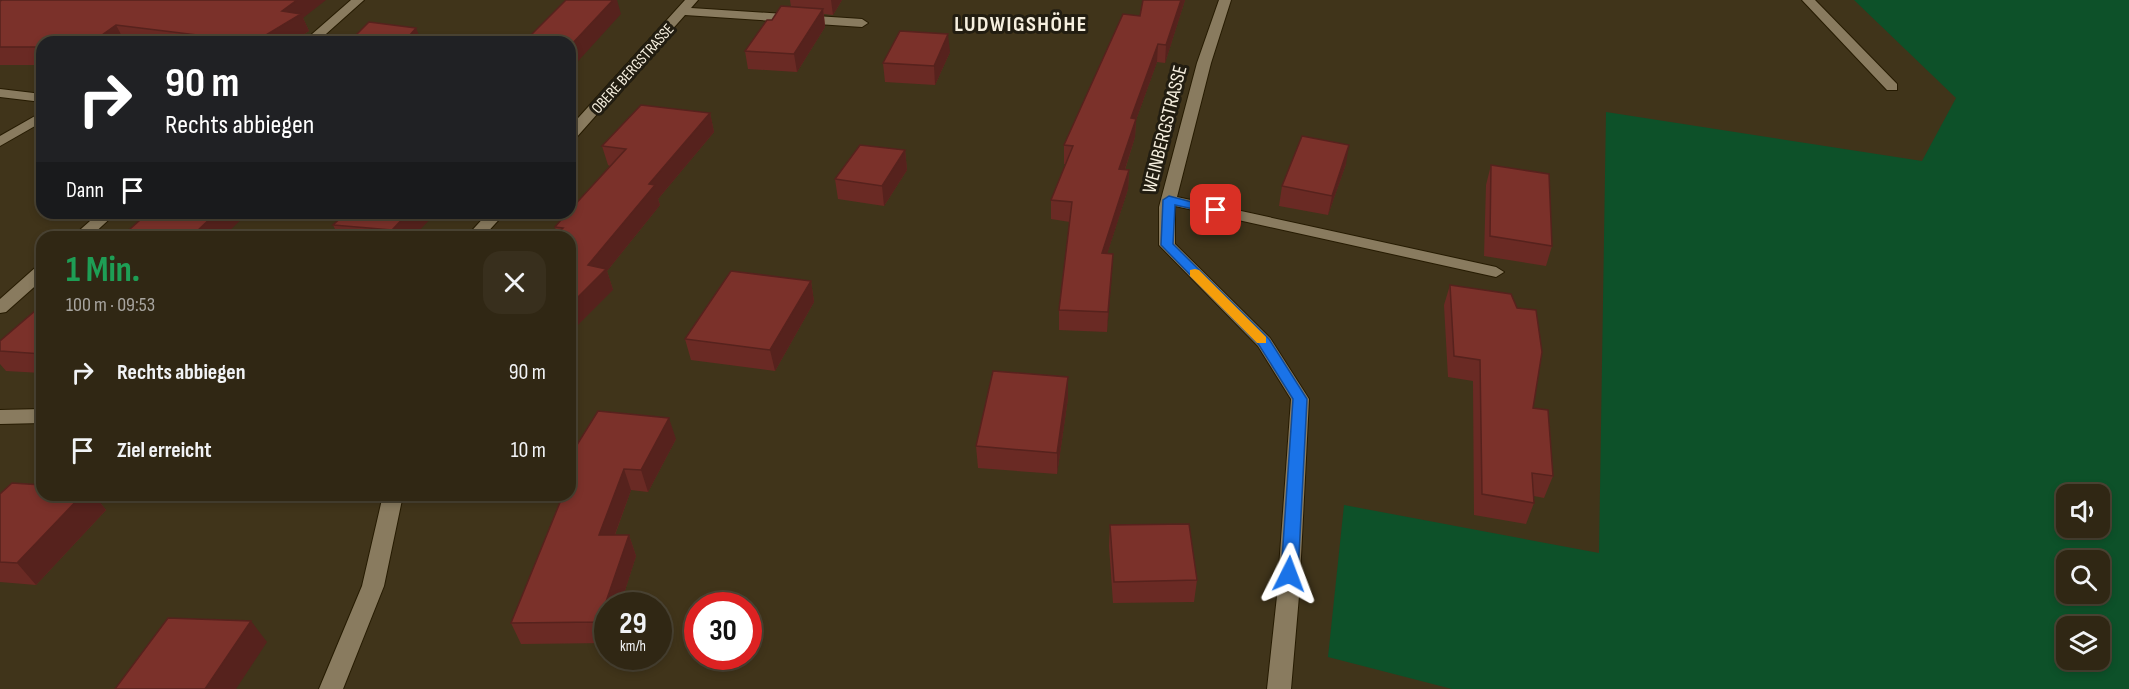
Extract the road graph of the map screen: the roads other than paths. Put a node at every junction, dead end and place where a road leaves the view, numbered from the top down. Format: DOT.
graph roads {
  1 [pos="358,0"];
  2 [pos="692,0"];
  3 [pos="1225,0"];
  4 [pos="1808,0"];
  5 [pos="682,11"];
  6 [pos="862,23"];
  7 [pos="316,36"];
  8 [pos="1892,87"];
  9 [pos="0,93"];
  10 [pos="36,97"];
  11 [pos="36,120"];
  12 [pos="576,129"];
  13 [pos="0,142"];
  14 [pos="1169,200"];
  15 [pos="101,219"];
  16 [pos="491,219"];
  17 [pos="87,231"];
  18 [pos="480,231"];
  19 [pos="1496,272"];
  20 [pos="36,276"];
  21 [pos="0,308"];
  22 [pos="36,416"];
  23 [pos="0,417"];
  24 [pos="392,501"];
  25 [pos="331,689"];
  26 [pos="1279,689"];
  1 -- 7 [label="street"];
  2 -- 5 [label="street, OBERE BERGSTRASSE"];
  3 -- 14 [label="street, WEINBERGSTRASSE"];
  4 -- 8 [label="street"];
  5 -- 6 [label="street"];
  5 -- 12 [label="street, OBERE BERGSTRASSE"];
  9 -- 10 [label="street"];
  11 -- 13 [label="street"];
  14 -- 19 [label="street"];
  14 -- 26 [label="street, WEINBERGSTRASSE"];
  15 -- 17 [label="street"];
  16 -- 18 [label="street"];
  20 -- 21 [label="street"];
  22 -- 23 [label="street"];
  24 -- 25 [label="street"];
}
